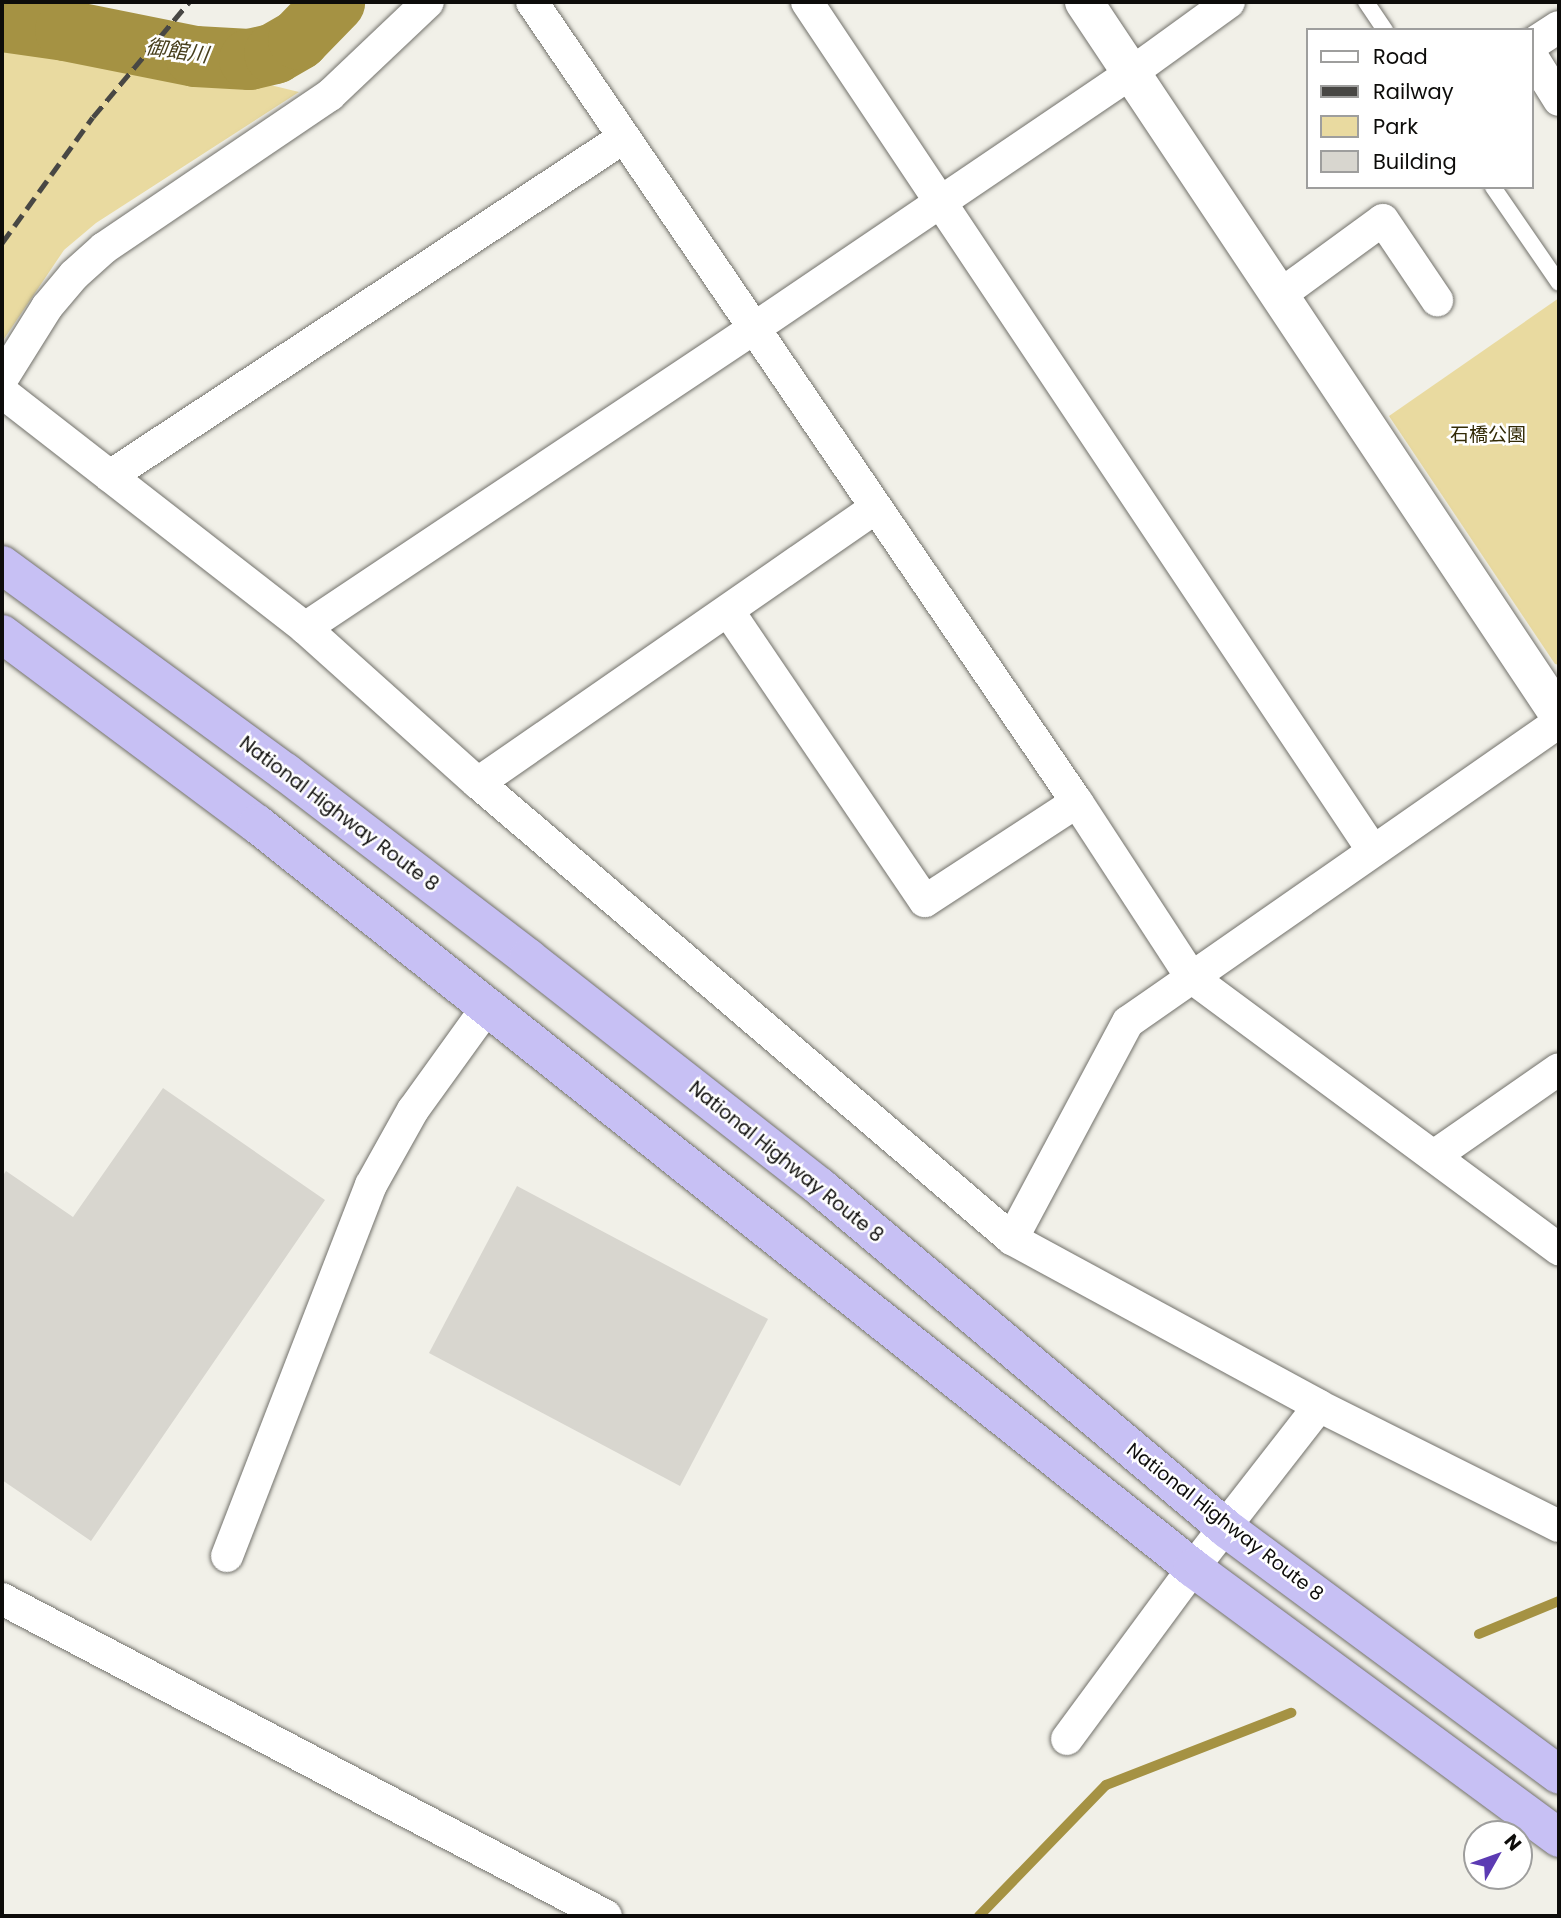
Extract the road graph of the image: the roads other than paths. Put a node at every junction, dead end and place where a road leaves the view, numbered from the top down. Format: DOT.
graph roads {
  1 [pos="428,2"];
  2 [pos="532,2"];
  3 [pos="807,2"];
  4 [pos="1084,2"];
  5 [pos="1229,2"];
  6 [pos="1366,2"];
  7 [pos="1559,27"];
  8 [pos="1384,28"];
  9 [pos="1533,44"];
  10 [pos="1533,58"];
  11 [pos="1131,73"];
  12 [pos="1559,100"];
  13 [pos="623,138"];
  14 [pos="1494,189"];
  15 [pos="942,200"];
  16 [pos="1559,283"];
  17 [pos="1280,295"];
  18 [pos="1437,300"];
  19 [pos="754,330"];
  20 [pos="2,379"];
  21 [pos="2,392"];
  22 [pos="110,476"];
  23 [pos="875,508"];
  24 [pos="2,565"];
  25 [pos="729,612"];
  26 [pos="305,628"];
  27 [pos="2,634"];
  28 [pos="1559,715"];
  29 [pos="1559,722"];
  30 [pos="478,783"];
  31 [pos="1077,802"];
  32 [pos="1374,851"];
  33 [pos="1191,977"];
  34 [pos="488,1006"];
  35 [pos="1559,1069"];
  36 [pos="1434,1156"];
  37 [pos="1012,1239"];
  38 [pos="1559,1249"];
  39 [pos="1319,1406"];
  40 [pos="1559,1526"];
  41 [pos="1227,1529"];
  42 [pos="227,1556"];
  43 [pos="1193,1568"];
  44 [pos="2,1599"];
  45 [pos="1067,1739"];
  46 [pos="1559,1775"];
  47 [pos="1559,1838"];
  48 [pos="606,1916"];
  1 -- 20 [label="street"];
  2 -- 13 [label="street"];
  3 -- 15 [label="street"];
  4 -- 11 [label="street"];
  5 -- 11 [label="street"];
  6 -- 8 [label="lane"];
  7 -- 9 [label="street"];
  10 -- 12 [label="street"];
  11 -- 15 [label="street"];
  11 -- 17 [label="street"];
  13 -- 19 [label="street"];
  13 -- 22 [label="street"];
  14 -- 16 [label="lane"];
  15 -- 19 [label="street"];
  15 -- 32 [label="street"];
  17 -- 18 [label="street"];
  17 -- 28 [label="street"];
  19 -- 23 [label="street"];
  19 -- 26 [label="street"];
  21 -- 22 [label="street"];
  22 -- 26 [label="street"];
  23 -- 25 [label="street"];
  23 -- 31 [label="street"];
  24 -- 41 [label="highway, National Highway Route 8"];
  25 -- 30 [label="street"];
  25 -- 31 [label="street"];
  26 -- 30 [label="street"];
  27 -- 34 [label="highway"];
  29 -- 32 [label="street"];
  30 -- 37 [label="street"];
  31 -- 33 [label="street"];
  32 -- 33 [label="street"];
  33 -- 36 [label="street"];
  33 -- 37 [label="street"];
  34 -- 42 [label="street"];
  34 -- 43 [label="highway"];
  35 -- 36 [label="street"];
  36 -- 38 [label="street"];
  37 -- 39 [label="street"];
  39 -- 40 [label="street"];
  39 -- 41 [label="street"];
  41 -- 43 [label="street"];
  41 -- 46 [label="highway, National Highway Route 8"];
  43 -- 45 [label="street"];
  43 -- 47 [label="highway"];
  44 -- 48 [label="street"];
}
